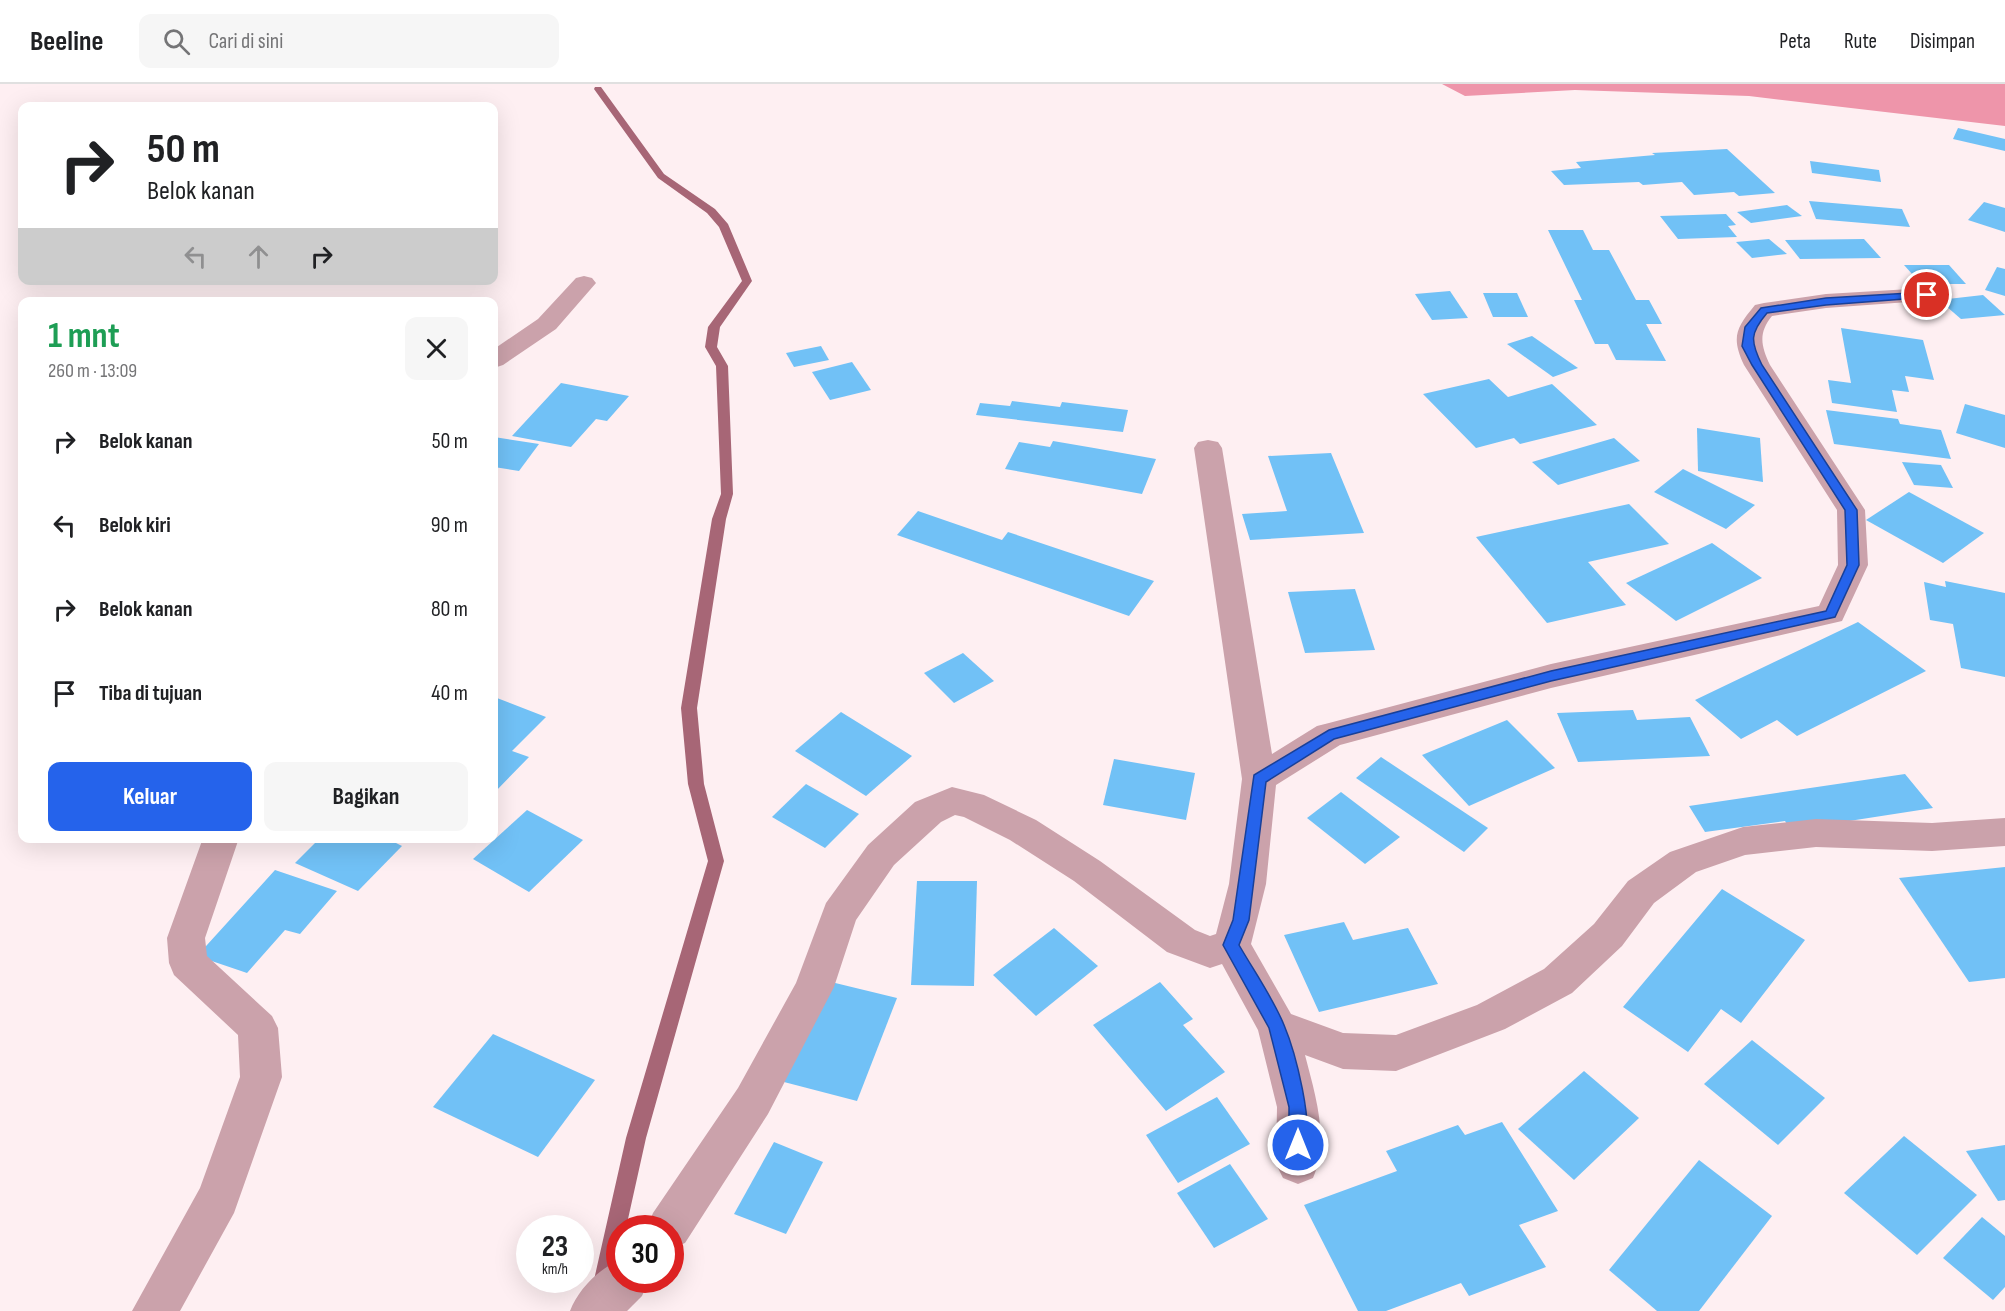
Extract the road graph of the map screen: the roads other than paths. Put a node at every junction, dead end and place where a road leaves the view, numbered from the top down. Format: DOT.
graph roads {
  1 [pos="584,283"];
  2 [pos="1927,295"];
  3 [pos="498,357"];
  4 [pos="1208,448"];
  5 [pos="1259,779"];
  6 [pos="2005,832"];
  7 [pos="219,843"];
  8 [pos="1231,945"];
  9 [pos="1277,1027"];
  10 [pos="1298,1164"];
  11 [pos="678,1215"];
  12 [pos="613,1293"];
  13 [pos="155,1311"];
  14 [pos="593,1311"];
  1 -- 3 [label="street"];
  2 -- 5 [label="street"];
  4 -- 5 [label="street"];
  5 -- 8 [label="street"];
  6 -- 9 [label="street"];
  7 -- 13 [label="street"];
  8 -- 9 [label="street"];
  8 -- 11 [label="street"];
  9 -- 10 [label="street"];
  12 -- 14 [label="street"];
}
